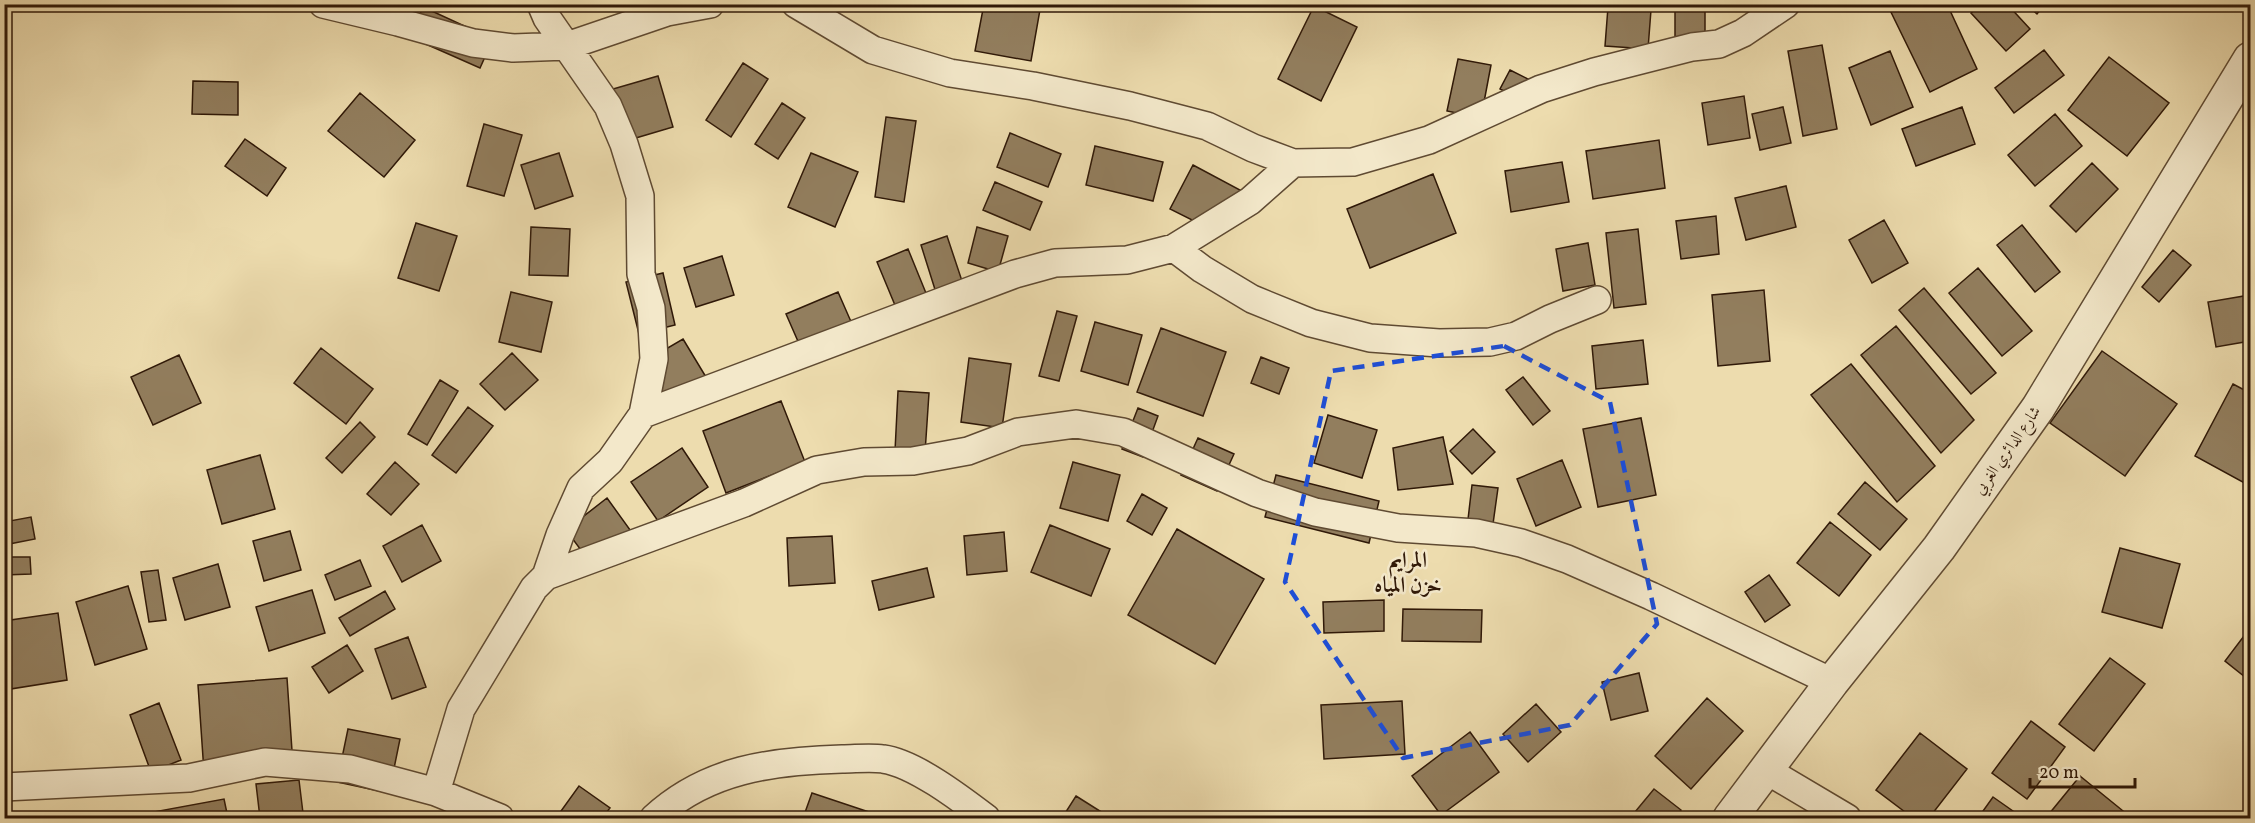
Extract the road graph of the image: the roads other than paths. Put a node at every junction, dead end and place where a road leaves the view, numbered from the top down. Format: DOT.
graph roads {
  1 [pos="324,4"];
  2 [pos="541,4"];
  3 [pos="710,4"];
  4 [pos="796,4"];
  5 [pos="1786,4"];
  6 [pos="567,46"];
  7 [pos="2250,59"];
  8 [pos="1293,163"];
  9 [pos="1174,248"];
  10 [pos="1597,300"];
  11 [pos="643,414"];
  12 [pos="546,576"];
  13 [pos="1832,682"];
  14 [pos="1766,770"];
  15 [pos="4,787"];
  16 [pos="436,792"];
  17 [pos="500,819"];
  18 [pos="654,819"];
  19 [pos="986,819"];
  20 [pos="1730,819"];
  21 [pos="1847,819"];
  1 -- 6 [label="street"];
  2 -- 6 [label="street"];
  3 -- 6 [label="street"];
  4 -- 8 [label="street"];
  5 -- 8 [label="street"];
  6 -- 11 [label="street"];
  7 -- 13 [label="street, شارع الدائري الغربي"];
  8 -- 9 [label="street"];
  9 -- 10 [label="street"];
  9 -- 11 [label="street"];
  11 -- 12 [label="street"];
  12 -- 13 [label="street"];
  12 -- 16 [label="street"];
  13 -- 14 [label="street, شارع الدائري الغربي"];
  14 -- 20 [label="street, شارع الدائري الغربي"];
  14 -- 21 [label="street"];
  15 -- 16 [label="street"];
  16 -- 17 [label="street"];
  18 -- 19 [label="street"];
}
